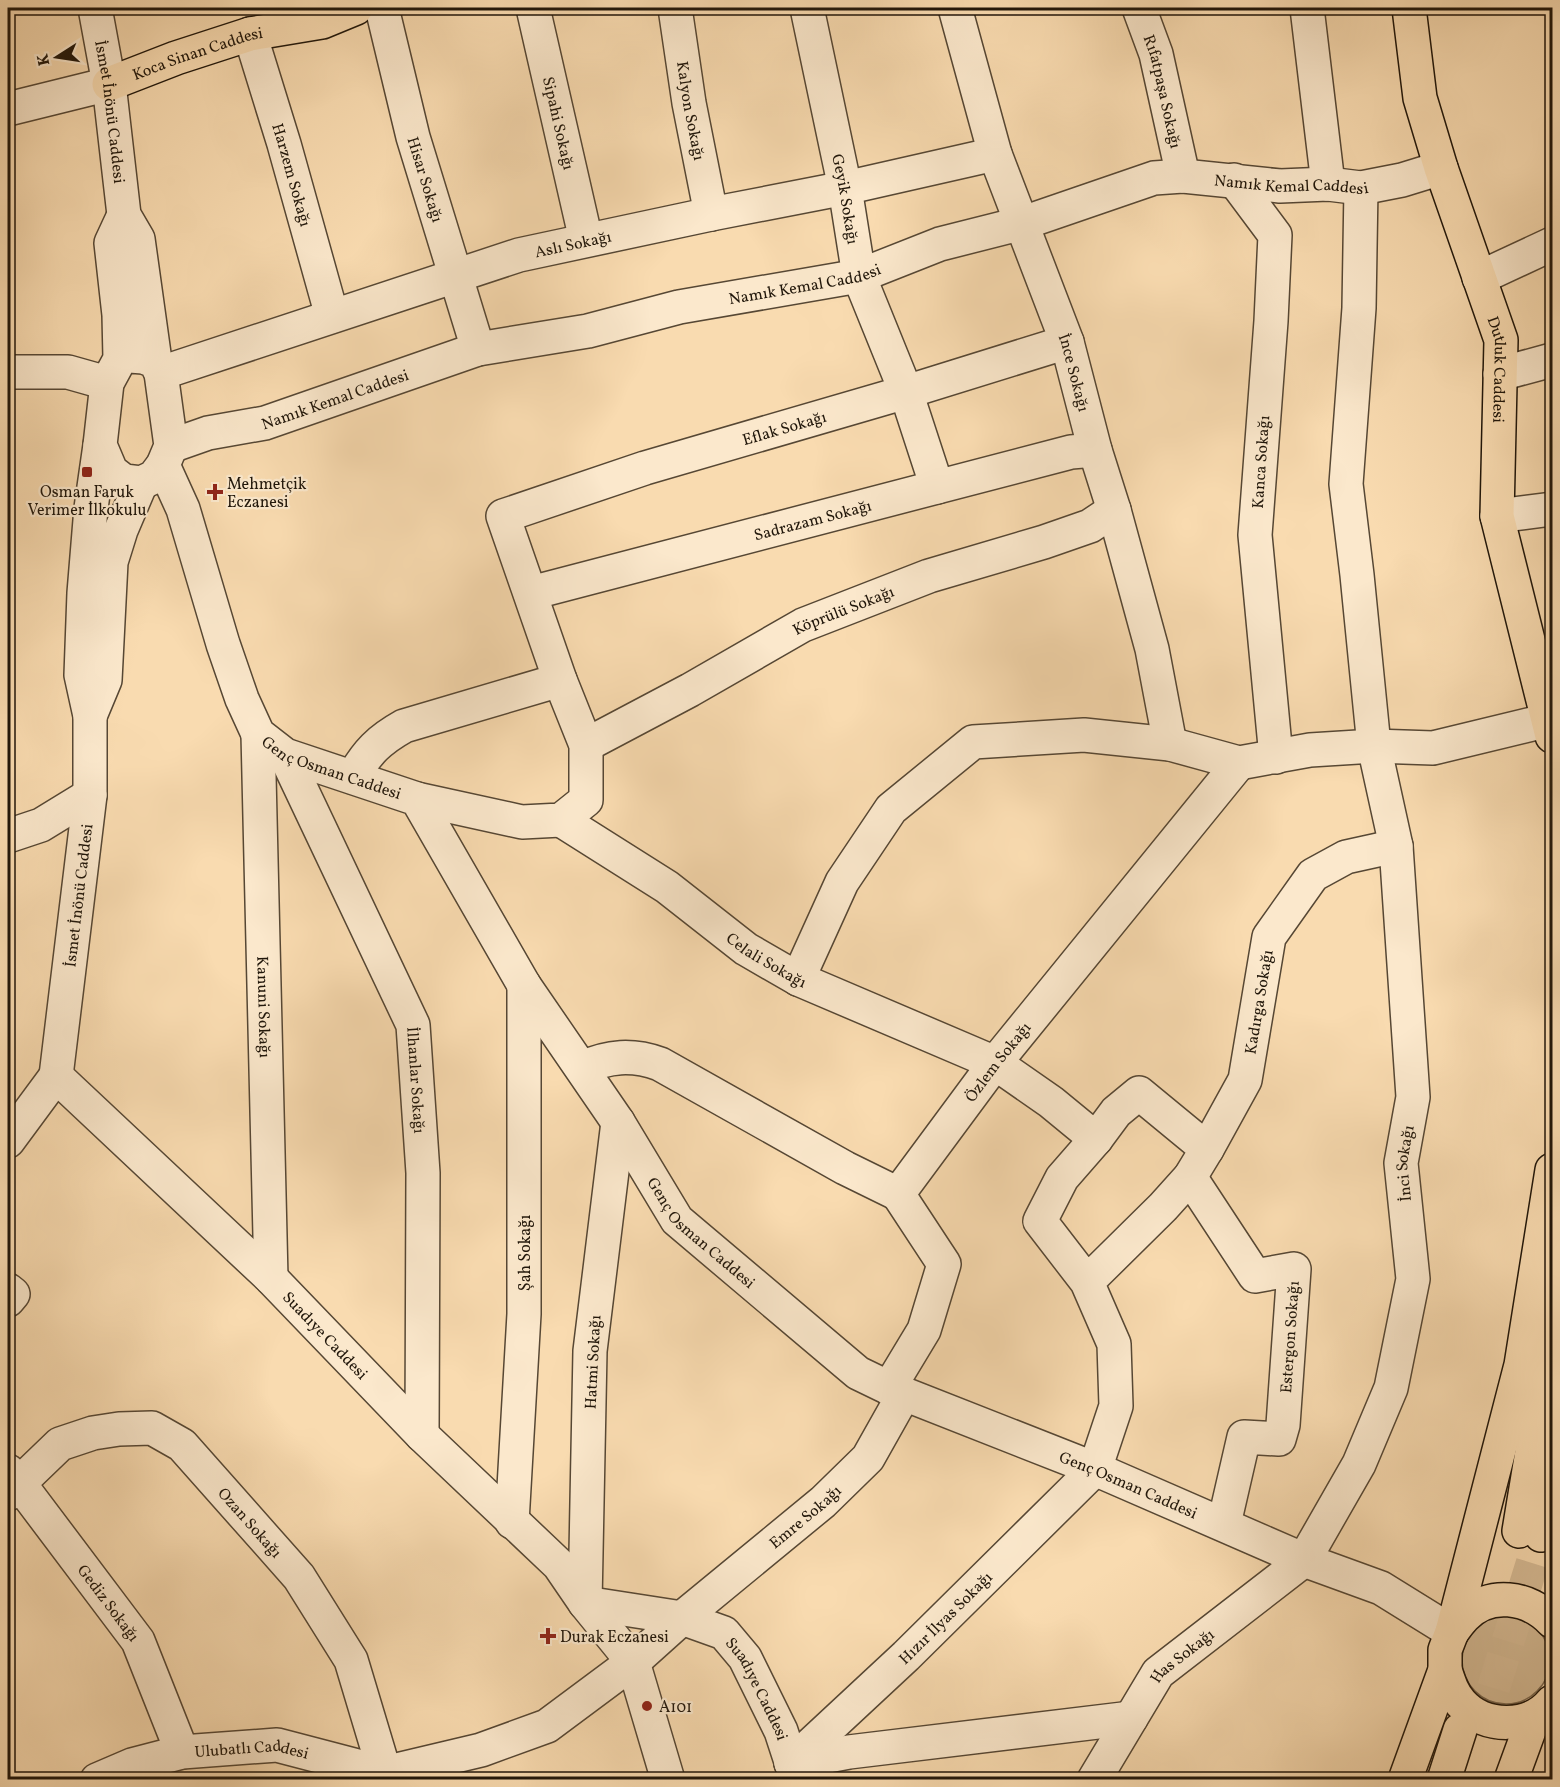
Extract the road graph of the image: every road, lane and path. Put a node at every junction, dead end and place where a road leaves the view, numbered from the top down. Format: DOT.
graph roads {
  1 [pos="95,8"];
  2 [pos="356,8"];
  3 [pos="382,8"];
  4 [pos="533,8"];
  5 [pos="675,8"];
  6 [pos="807,8"];
  7 [pos="955,8"];
  8 [pos="1139,8"];
  9 [pos="1307,8"];
  10 [pos="1409,8"];
  11 [pos="319,15"];
  12 [pos="250,34"];
  13 [pos="109,84"];
  14 [pos="8,109"];
  15 [pos="995,154"];
  16 [pos="1441,168"];
  17 [pos="1183,176"];
  18 [pos="1234,180"];
  19 [pos="1328,184"];
  20 [pos="845,188"];
  21 [pos="1361,188"];
  22 [pos="711,214"];
  23 [pos="124,215"];
  24 [pos="1023,223"];
  25 [pos="586,240"];
  26 [pos="1552,244"];
  27 [pos="456,274"];
  28 [pos="859,276"];
  29 [pos="1479,278"];
  30 [pos="332,316"];
  31 [pos="1067,342"];
  32 [pos="478,349"];
  33 [pos="1552,360"];
  34 [pos="158,367"];
  35 [pos="113,371"];
  36 [pos="8,372"];
  37 [pos="1500,374"];
  38 [pos="906,392"];
  39 [pos="100,445"];
  40 [pos="1095,450"];
  41 [pos="156,468"];
  42 [pos="937,487"];
  43 [pos="1552,509"];
  44 [pos="1114,510"];
  45 [pos="1497,516"];
  46 [pos="531,593"];
  47 [pos="560,680"];
  48 [pos="90,716"];
  49 [pos="1551,728"];
  50 [pos="258,734"];
  51 [pos="1170,744"];
  52 [pos="586,745"];
  53 [pos="1374,746"];
  54 [pos="285,755"];
  55 [pos="1276,757"];
  56 [pos="1239,763"];
  57 [pos="353,777"];
  58 [pos="90,795"];
  59 [pos="417,799"];
  60 [pos="8,819"];
  61 [pos="561,820"];
  62 [pos="8,836"];
  63 [pos="1396,846"];
  64 [pos="798,979"];
  65 [pos="524,985"];
  66 [pos="995,1063"];
  67 [pos="582,1068"];
  68 [pos="56,1076"];
  69 [pos="618,1122"];
  70 [pos="1096,1139"];
  71 [pos="8,1141"];
  72 [pos="1207,1149"];
  73 [pos="1552,1170"];
  74 [pos="1190,1177"];
  75 [pos="898,1194"];
  76 [pos="272,1278"];
  77 [pos="1087,1282"];
  78 [pos="8,1290"];
  79 [pos="8,1300"];
  80 [pos="1552,1330"];
  81 [pos="896,1391"];
  82 [pos="422,1435"];
  83 [pos="1095,1468"];
  84 [pos="1552,1481"];
  85 [pos="11,1483"];
  86 [pos="512,1522"];
  87 [pos="1224,1524"];
  88 [pos="1304,1560"];
  89 [pos="585,1603"];
  90 [pos="682,1618"];
  91 [pos="1552,1621"];
  92 [pos="1452,1632"];
  93 [pos="633,1662"];
  94 [pos="1445,1670"];
  95 [pos="1543,1710"];
  96 [pos="1131,1718"];
  97 [pos="182,1752"];
  98 [pos="794,1771"];
  99 [pos="384,1777"];
  100 [pos="97,1779"];
  101 [pos="668,1779"];
  102 [pos="1094,1779"];
  103 [pos="1405,1779"];
  104 [pos="1444,1779"];
  105 [pos="1465,1779"];
  106 [pos="1511,1779"];
  1 -- 13 [label="street, İsmet İnönü Caddesi"];
  2 -- 11 [label="main road, Koca Sinan Caddesi"];
  3 -- 27 [label="street, Hisar Sokağı"];
  4 -- 25 [label="street, Sipahi Sokağı"];
  5 -- 22 [label="street, Kalyon Sokağı"];
  6 -- 20 [label="street, Geyik Sokağı"];
  7 -- 15 [label="street, İnce Sokağı"];
  8 -- 17 [label="street, Rıfatpaşa Sokağı"];
  9 -- 19 [label="street"];
  10 -- 16 [label="main road, Dutluk Caddesi"];
  11 -- 12 [label="main road, Koca Sinan Caddesi"];
  12 -- 13 [label="main road, Koca Sinan Caddesi"];
  12 -- 30 [label="street, Harzem Sokağı"];
  13 -- 14 [label="street"];
  13 -- 23 [label="street, İsmet İnönü Caddesi"];
  15 -- 20 [label="street, Aslı Sokağı"];
  15 -- 24 [label="street, İnce Sokağı"];
  16 -- 21 [label="street, Namık Kemal Caddesi"];
  16 -- 29 [label="main road, Dutluk Caddesi"];
  17 -- 18 [label="street, Namık Kemal Caddesi"];
  17 -- 24 [label="street, Namık Kemal Caddesi"];
  18 -- 19 [label="street, Namık Kemal Caddesi"];
  18 -- 55 [label="street, Kanca Sokağı"];
  19 -- 21 [label="street, Namık Kemal Caddesi"];
  20 -- 22 [label="street, Aslı Sokağı"];
  20 -- 28 [label="street, Geyik Sokağı"];
  21 -- 53 [label="street, İnci Sokağı"];
  22 -- 25 [label="street, Aslı Sokağı"];
  23 -- 34 [label="street, İsmet İnönü Caddesi"];
  23 -- 35 [label="street, İsmet İnönü Caddesi"];
  24 -- 28 [label="street, Namık Kemal Caddesi"];
  24 -- 31 [label="street, İnce Sokağı"];
  25 -- 27 [label="street, Aslı Sokağı"];
  26 -- 29 [label="street"];
  27 -- 30 [label="street, Aslı Sokağı"];
  27 -- 32 [label="street, Hisar Sokağı"];
  28 -- 32 [label="street, Namık Kemal Caddesi"];
  28 -- 38 [label="street, Geyik Sokağı"];
  29 -- 37 [label="main road, Dutluk Caddesi"];
  30 -- 34 [label="street, Aslı Sokağı"];
  31 -- 38 [label="street, Eflak Sokağı"];
  31 -- 40 [label="street, İnce Sokağı"];
  32 -- 41 [label="street, Namık Kemal Caddesi"];
  33 -- 37 [label="street"];
  34 -- 35 [label="street"];
  34 -- 41 [label="street, İsmet İnönü Caddesi"];
  35 -- 36 [label="street"];
  35 -- 39 [label="street, İsmet İnönü Caddesi"];
  37 -- 45 [label="main road, Dutluk Caddesi"];
  38 -- 42 [label="street, Geyik Sokağı"];
  38 -- 46 [label="street, Eflak Sokağı"];
  39 -- 41 [label="street"];
  39 -- 48 [label="street, İsmet İnönü Caddesi"];
  40 -- 42 [label="street, Sadrazam Sokağı"];
  40 -- 44 [label="street, İnce Sokağı"];
  41 -- 48 [label="street, İsmet İnönü Caddesi"];
  41 -- 50 [label="street, Genç Osman Caddesi"];
  42 -- 46 [label="street, Sadrazam Sokağı"];
  43 -- 45 [label="street"];
  44 -- 51 [label="street, İnce Sokağı"];
  44 -- 52 [label="street, Köprülü Sokağı"];
  45 -- 49 [label="main road, Dutluk Caddesi"];
  46 -- 47 [label="street"];
  47 -- 52 [label="street"];
  47 -- 57 [label="street"];
  48 -- 58 [label="street, İsmet İnönü Caddesi"];
  49 -- 53 [label="street"];
  50 -- 54 [label="street, Genç Osman Caddesi"];
  50 -- 76 [label="street, Kanuni Sokağı"];
  51 -- 56 [label="street"];
  51 -- 64 [label="street"];
  52 -- 61 [label="street"];
  53 -- 55 [label="street"];
  53 -- 63 [label="street, İnci Sokağı"];
  54 -- 57 [label="street, Genç Osman Caddesi"];
  54 -- 82 [label="street, İlhanlar Sokağı"];
  55 -- 56 [label="street"];
  56 -- 66 [label="street, Özlem Sokağı"];
  57 -- 59 [label="street, Genç Osman Caddesi"];
  58 -- 60 [label="street"];
  58 -- 62 [label="street"];
  58 -- 68 [label="street, İsmet İnönü Caddesi"];
  59 -- 61 [label="street"];
  59 -- 65 [label="street, Genç Osman Caddesi"];
  61 -- 64 [label="street, Celali Sokağı"];
  63 -- 72 [label="street, Kadırga Sokağı"];
  63 -- 88 [label="street, İnci Sokağı"];
  64 -- 66 [label="street, Celali Sokağı"];
  65 -- 67 [label="street, Genç Osman Caddesi"];
  65 -- 86 [label="street, Şah Sokağı"];
  66 -- 70 [label="street, Celali Sokağı"];
  66 -- 75 [label="street, Özlem Sokağı"];
  67 -- 69 [label="street, Genç Osman Caddesi"];
  67 -- 75 [label="street"];
  68 -- 71 [label="street"];
  68 -- 76 [label="street, Suadıye Caddesi"];
  69 -- 81 [label="street, Genç Osman Caddesi"];
  69 -- 89 [label="street, Hatmi Sokağı"];
  70 -- 72 [label="street"];
  70 -- 77 [label="street"];
  72 -- 74 [label="street, Kadırga Sokağı"];
  73 -- 92 [label="main road"];
  74 -- 77 [label="street"];
  74 -- 87 [label="street, Estergon Sokağı"];
  75 -- 81 [label="street"];
  76 -- 82 [label="street, Suadıye Caddesi"];
  77 -- 83 [label="street"];
  78 -- 79 [label="street"];
  80 -- 84 [label="main road"];
  81 -- 83 [label="street, Genç Osman Caddesi"];
  81 -- 90 [label="street, Emre Sokağı"];
  82 -- 86 [label="street, Suadıye Caddesi"];
  83 -- 87 [label="street, Genç Osman Caddesi"];
  83 -- 98 [label="street, Hızır İlyas Sokağı"];
  85 -- 97 [label="street, Gediz Sokağı"];
  85 -- 99 [label="street, Ozan Sokağı"];
  86 -- 89 [label="street, Suadıye Caddesi"];
  87 -- 88 [label="street, Genç Osman Caddesi"];
  88 -- 92 [label="street, Genç Osman Caddesi"];
  88 -- 96 [label="street, Has Sokağı"];
  89 -- 90 [label="street, Suadıye Caddesi"];
  89 -- 93 [label="street, Suadıye Caddesi"];
  90 -- 93 [label="street, Emre Sokağı"];
  90 -- 98 [label="street, Suadıye Caddesi"];
  91 -- 92 [label="main road"];
  92 -- 94 [label="main road"];
  93 -- 99 [label="street, Ulubatlı Caddesi"];
  93 -- 101 [label="street"];
  94 -- 95 [label="main road"];
  94 -- 103 [label="main road"];
  95 -- 106 [label="main road"];
  96 -- 98 [label="street"];
  96 -- 102 [label="street, Has Sokağı"];
  97 -- 99 [label="street, Ulubatlı Caddesi"];
  97 -- 100 [label="street, Ulubatlı Caddesi"];
  104 -- 105 [label="main road"];
}
